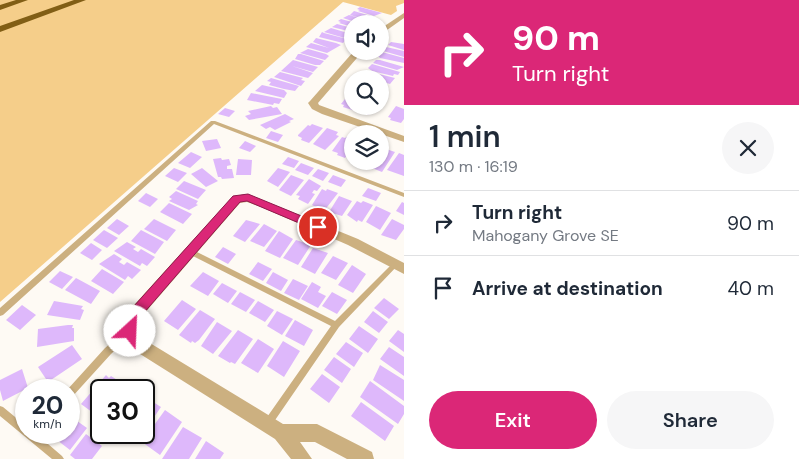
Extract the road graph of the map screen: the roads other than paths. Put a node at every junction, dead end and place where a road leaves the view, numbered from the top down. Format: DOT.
graph roads {
  1 [pos="24,0"];
  2 [pos="82,0"];
  3 [pos="0,8"];
  4 [pos="403,11"];
  5 [pos="389,24"];
  6 [pos="0,29"];
  7 [pos="351,60"];
  8 [pos="404,139"];
  9 [pos="404,195"];
  10 [pos="191,252"];
  11 [pos="400,266"];
  12 [pos="0,314"];
  13 [pos="336,325"];
  14 [pos="130,331"];
  15 [pos="80,382"];
  16 [pos="0,410"];
  17 [pos="15,422"];
  18 [pos="274,428"];
  19 [pos="42,444"];
  20 [pos="59,459"];
  21 [pos="303,459"];
  22 [pos="365,459"];
  1 -- 3 [label="highway"];
  2 -- 6 [label="highway"];
  4 -- 5 [label="street"];
  7 -- 8 [label="street"];
  9 -- 12 [label="lane"];
  10 -- 11 [label="street"];
  10 -- 13 [label="lane"];
  10 -- 14 [label="street"];
  11 -- 13 [label="lane"];
  13 -- 18 [label="lane"];
  14 -- 15 [label="lane"];
  14 -- 18 [label="street"];
  16 -- 17 [label="lane"];
  18 -- 21 [label="street"];
  18 -- 22 [label="street"];
  19 -- 20 [label="lane"];
}
